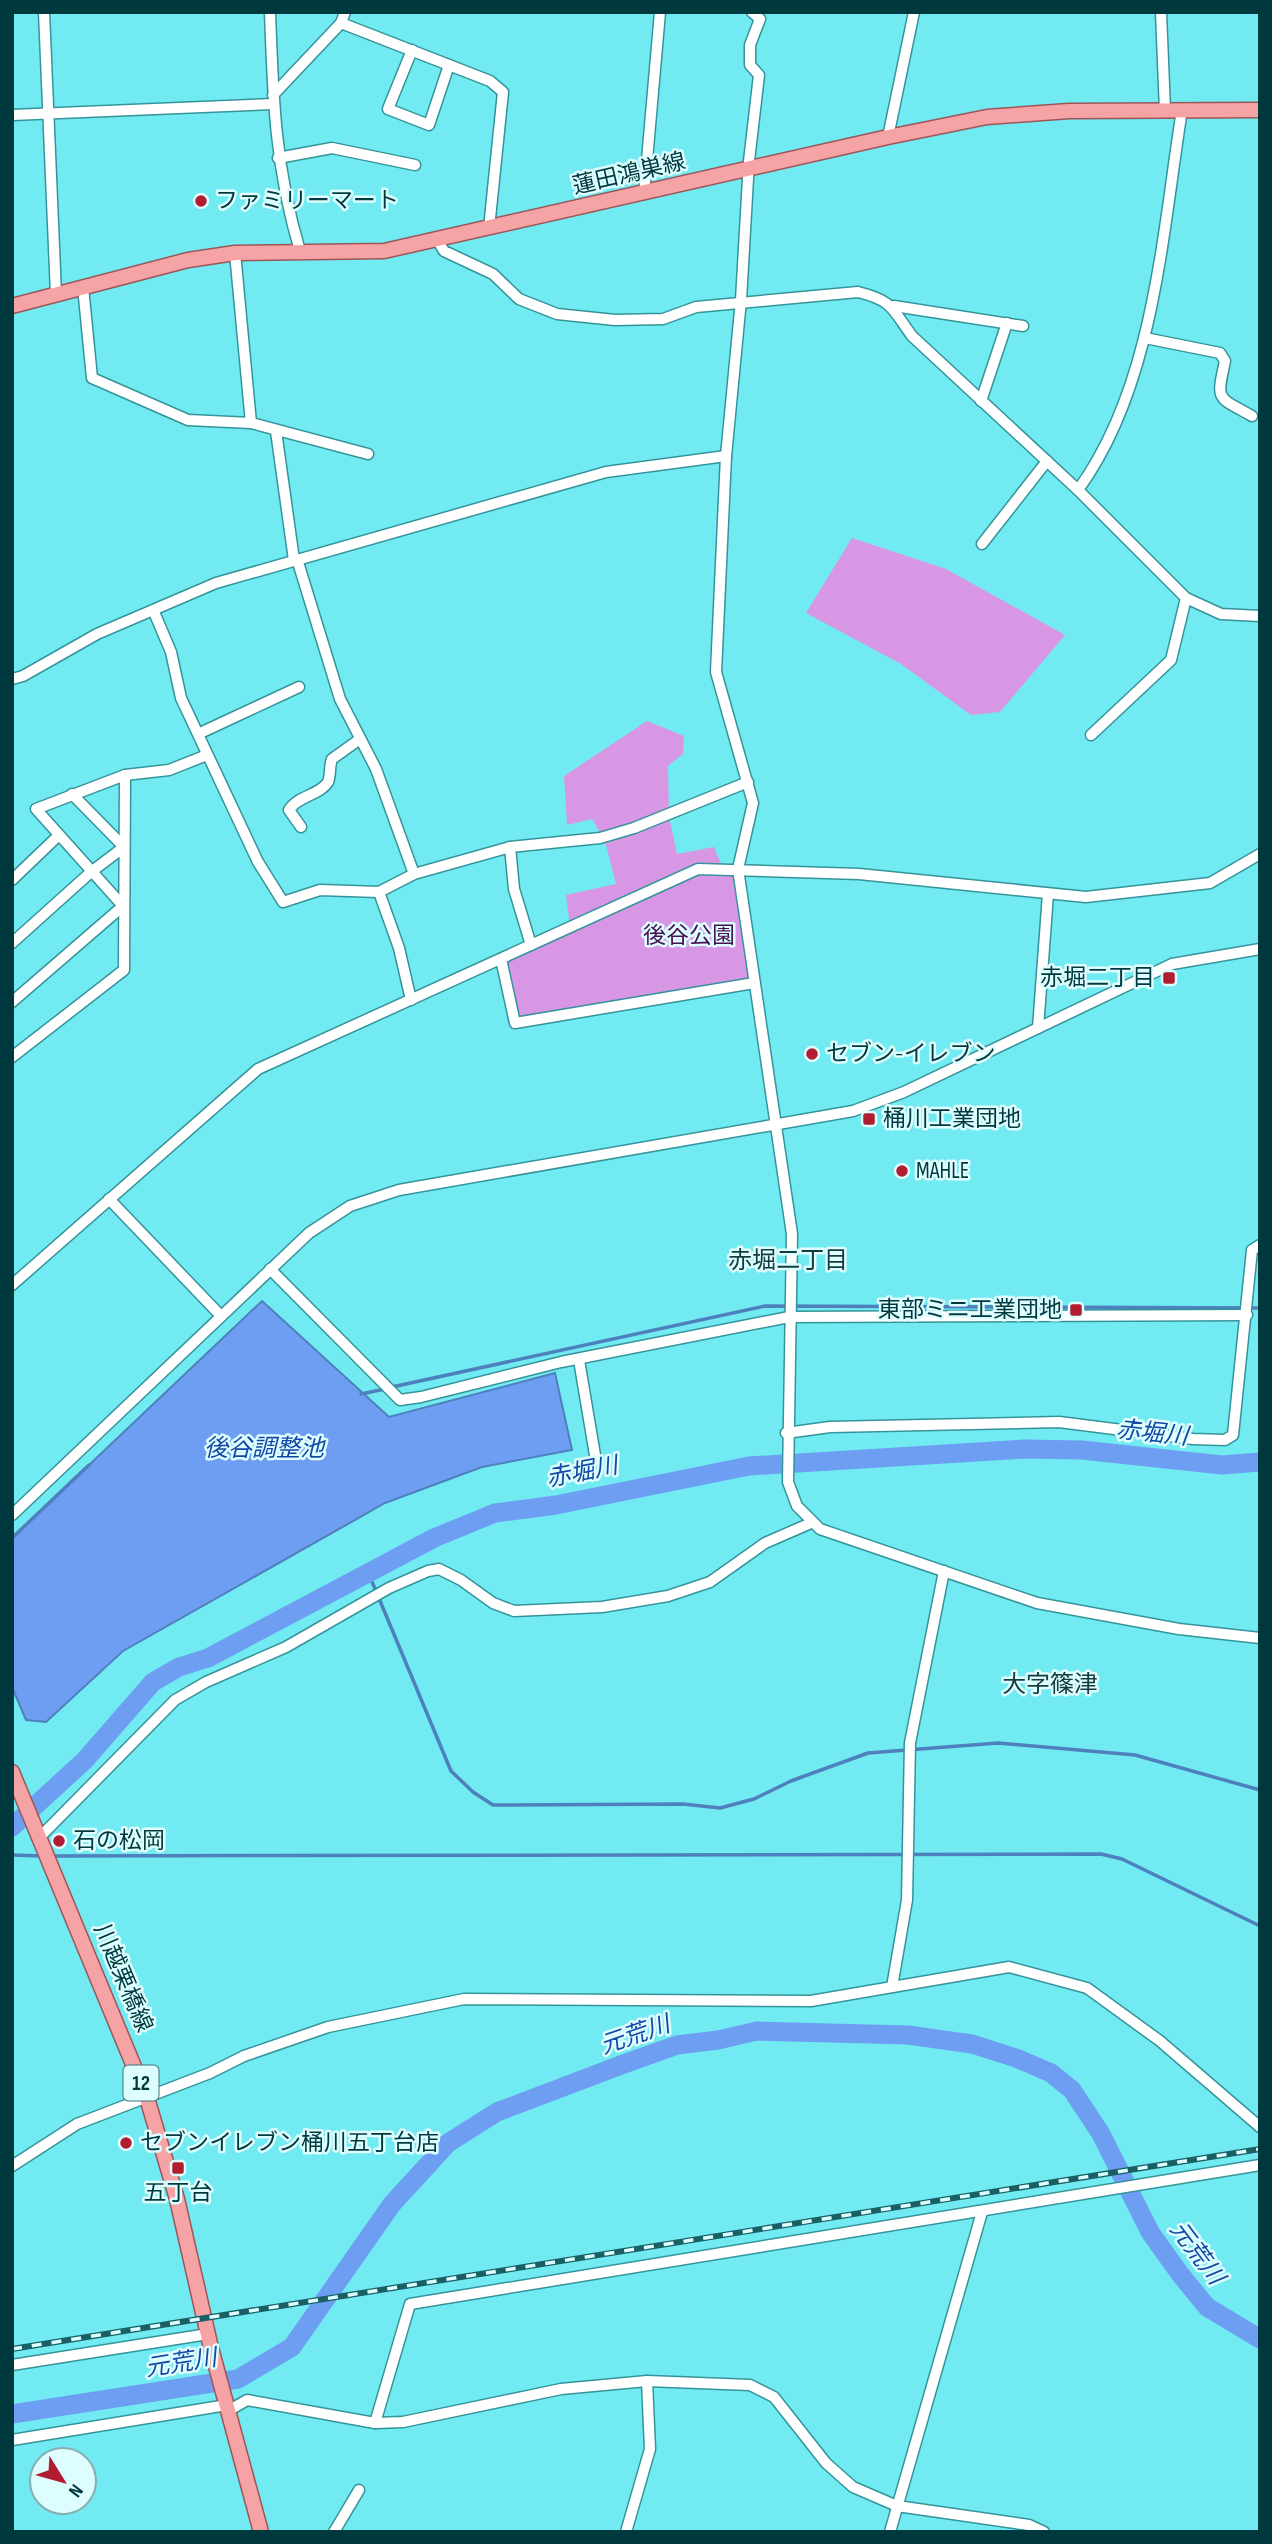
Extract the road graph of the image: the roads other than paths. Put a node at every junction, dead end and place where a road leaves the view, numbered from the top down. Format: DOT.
graph roads {
  1 [pos="44,12"];
  2 [pos="270,12"];
  3 [pos="660,12"];
  4 [pos="752,12"];
  5 [pos="914,12"];
  6 [pos="1161,12"];
  7 [pos="343,18"];
  8 [pos="412,50"];
  9 [pos="449,65"];
  10 [pos="274,100"];
  11 [pos="1182,110"];
  12 [pos="1260,110"];
  13 [pos="1166,111"];
  14 [pos="49,114"];
  15 [pos="12,115"];
  16 [pos="888,136"];
  17 [pos="278,158"];
  18 [pos="415,165"];
  19 [pos="751,170"];
  20 [pos="644,194"];
  21 [pos="489,228"];
  22 [pos="436,238"];
  23 [pos="300,251"];
  24 [pos="235,253"];
  25 [pos="83,287"];
  26 [pos="56,294"];
  27 [pos="741,300"];
  28 [pos="12,306"];
  29 [pos="894,306"];
  30 [pos="1007,323"];
  31 [pos="1023,326"];
  32 [pos="1145,338"];
  33 [pos="981,401"];
  34 [pos="1252,416"];
  35 [pos="251,423"];
  36 [pos="276,430"];
  37 [pos="368,454"];
  38 [pos="726,456"];
  39 [pos="1047,461"];
  40 [pos="1078,490"];
  41 [pos="982,544"];
  42 [pos="296,560"];
  43 [pos="1186,598"];
  44 [pos="154,612"];
  45 [pos="1260,616"];
  46 [pos="12,678"];
  47 [pos="299,687"];
  48 [pos="198,734"];
  49 [pos="1091,735"];
  50 [pos="360,739"];
  51 [pos="207,755"];
  52 [pos="125,775"];
  53 [pos="748,782"];
  54 [pos="72,794"];
  55 [pos="301,827"];
  56 [pos="58,836"];
  57 [pos="124,847"];
  58 [pos="510,847"];
  59 [pos="1260,854"];
  60 [pos="738,869"];
  61 [pos="91,872"];
  62 [pos="414,874"];
  63 [pos="12,880"];
  64 [pos="379,892"];
  65 [pos="1048,894"];
  66 [pos="123,906"];
  67 [pos="12,943"];
  68 [pos="531,945"];
  69 [pos="1260,949"];
  70 [pos="501,958"];
  71 [pos="754,983"];
  72 [pos="411,1000"];
  73 [pos="12,1002"];
  74 [pos="1038,1028"];
  75 [pos="12,1057"];
  76 [pos="775,1126"];
  77 [pos="109,1199"];
  78 [pos="1260,1245"];
  79 [pos="270,1269"];
  80 [pos="12,1285"];
  81 [pos="1247,1315"];
  82 [pos="221,1316"];
  83 [pos="789,1317"];
  84 [pos="579,1360"];
  85 [pos="786,1433"];
  86 [pos="596,1461"];
  87 [pos="12,1515"];
  88 [pos="811,1523"];
  89 [pos="944,1571"];
  90 [pos="1260,1638"];
  91 [pos="12,1772"];
  92 [pos="37,1834"];
  93 [pos="892,1987"];
  94 [pos="147,2098"];
  95 [pos="1260,2127"];
  96 [pos="1260,2165"];
  97 [pos="12,2166"];
  98 [pos="982,2212"];
  99 [pos="209,2341"];
  100 [pos="12,2365"];
  101 [pos="647,2381"];
  102 [pos="227,2406"];
  103 [pos="375,2423"];
  104 [pos="12,2440"];
  105 [pos="359,2490"];
  106 [pos="897,2506"];
  107 [pos="261,2532"];
  108 [pos="334,2532"];
  109 [pos="626,2532"];
  110 [pos="890,2532"];
  111 [pos="1044,2532"];
  1 -- 14 [label="street"];
  2 -- 10 [label="street"];
  3 -- 20 [label="street"];
  4 -- 19 [label="street"];
  5 -- 16 [label="street"];
  6 -- 13 [label="street"];
  7 -- 8 [label="street"];
  7 -- 10 [label="street"];
  8 -- 9 [label="street"];
  8 -- 9 [label="street"];
  9 -- 21 [label="street"];
  10 -- 14 [label="street"];
  10 -- 17 [label="street"];
  11 -- 12 [label="main road, 蓮田鴻巣線"];
  11 -- 13 [label="main road, 蓮田鴻巣線"];
  11 -- 32 [label="street"];
  13 -- 16 [label="main road, 蓮田鴻巣線"];
  14 -- 15 [label="street"];
  14 -- 26 [label="street"];
  16 -- 19 [label="main road, 蓮田鴻巣線"];
  17 -- 18 [label="street"];
  17 -- 23 [label="street"];
  19 -- 20 [label="main road, 蓮田鴻巣線"];
  19 -- 27 [label="street"];
  20 -- 21 [label="main road, 蓮田鴻巣線"];
  21 -- 22 [label="main road, 蓮田鴻巣線"];
  22 -- 23 [label="main road, 蓮田鴻巣線"];
  22 -- 27 [label="street"];
  23 -- 24 [label="main road, 蓮田鴻巣線"];
  24 -- 25 [label="main road, 蓮田鴻巣線"];
  24 -- 35 [label="street"];
  25 -- 26 [label="main road, 蓮田鴻巣線"];
  25 -- 35 [label="street"];
  26 -- 28 [label="main road, 蓮田鴻巣線"];
  27 -- 29 [label="street"];
  27 -- 38 [label="street"];
  29 -- 30 [label="street"];
  29 -- 33 [label="street"];
  30 -- 31 [label="street"];
  30 -- 33 [label="street"];
  32 -- 34 [label="street"];
  32 -- 40 [label="street"];
  33 -- 39 [label="street"];
  35 -- 36 [label="street"];
  36 -- 37 [label="street"];
  36 -- 42 [label="street"];
  38 -- 42 [label="street"];
  38 -- 53 [label="street"];
  39 -- 40 [label="street"];
  39 -- 41 [label="street"];
  40 -- 43 [label="street"];
  42 -- 44 [label="street"];
  42 -- 50 [label="street"];
  43 -- 45 [label="street"];
  43 -- 49 [label="street"];
  44 -- 46 [label="street"];
  44 -- 48 [label="street"];
  47 -- 48 [label="street"];
  48 -- 51 [label="street"];
  50 -- 55 [label="street"];
  50 -- 62 [label="street"];
  51 -- 52 [label="street"];
  51 -- 64 [label="street"];
  52 -- 54 [label="street"];
  52 -- 57 [label="street"];
  53 -- 58 [label="street"];
  53 -- 60 [label="street"];
  54 -- 56 [label="street"];
  54 -- 57 [label="street"];
  56 -- 61 [label="street"];
  56 -- 63 [label="street"];
  57 -- 61 [label="street"];
  57 -- 66 [label="street"];
  58 -- 62 [label="street"];
  58 -- 68 [label="street"];
  59 -- 65 [label="street"];
  60 -- 65 [label="street"];
  60 -- 68 [label="street"];
  60 -- 71 [label="street"];
  61 -- 66 [label="street"];
  61 -- 67 [label="street"];
  62 -- 64 [label="street"];
  64 -- 72 [label="street"];
  65 -- 74 [label="street"];
  66 -- 73 [label="street"];
  66 -- 75 [label="street"];
  68 -- 70 [label="street"];
  69 -- 74 [label="street"];
  70 -- 71 [label="street"];
  70 -- 72 [label="street"];
  71 -- 76 [label="street"];
  72 -- 77 [label="street"];
  74 -- 76 [label="street"];
  76 -- 79 [label="street"];
  76 -- 83 [label="street"];
  77 -- 80 [label="street"];
  77 -- 82 [label="street"];
  78 -- 81 [label="street"];
  79 -- 82 [label="street"];
  79 -- 84 [label="street"];
  81 -- 83 [label="street"];
  81 -- 85 [label="street"];
  82 -- 87 [label="street"];
  83 -- 84 [label="street"];
  83 -- 85 [label="street"];
  84 -- 86 [label="street"];
  85 -- 88 [label="street"];
  88 -- 89 [label="street"];
  88 -- 92 [label="street"];
  89 -- 90 [label="street"];
  89 -- 93 [label="street"];
  91 -- 92 [label="main road, 川越栗橋線 / 12"];
  92 -- 94 [label="main road, 川越栗橋線 / 12"];
  93 -- 94 [label="street"];
  93 -- 95 [label="street"];
  94 -- 97 [label="street"];
  94 -- 99 [label="main road, 川越栗橋線 / 12"];
  96 -- 98 [label="street"];
  98 -- 103 [label="street"];
  98 -- 106 [label="street"];
  99 -- 100 [label="street"];
  99 -- 102 [label="main road, 川越栗橋線 / 12"];
  101 -- 103 [label="street"];
  101 -- 106 [label="street"];
  101 -- 109 [label="street"];
  102 -- 103 [label="street"];
  102 -- 104 [label="street"];
  102 -- 107 [label="main road, 川越栗橋線 / 12"];
  105 -- 108 [label="street"];
  106 -- 110 [label="street"];
  106 -- 111 [label="street"];
}
